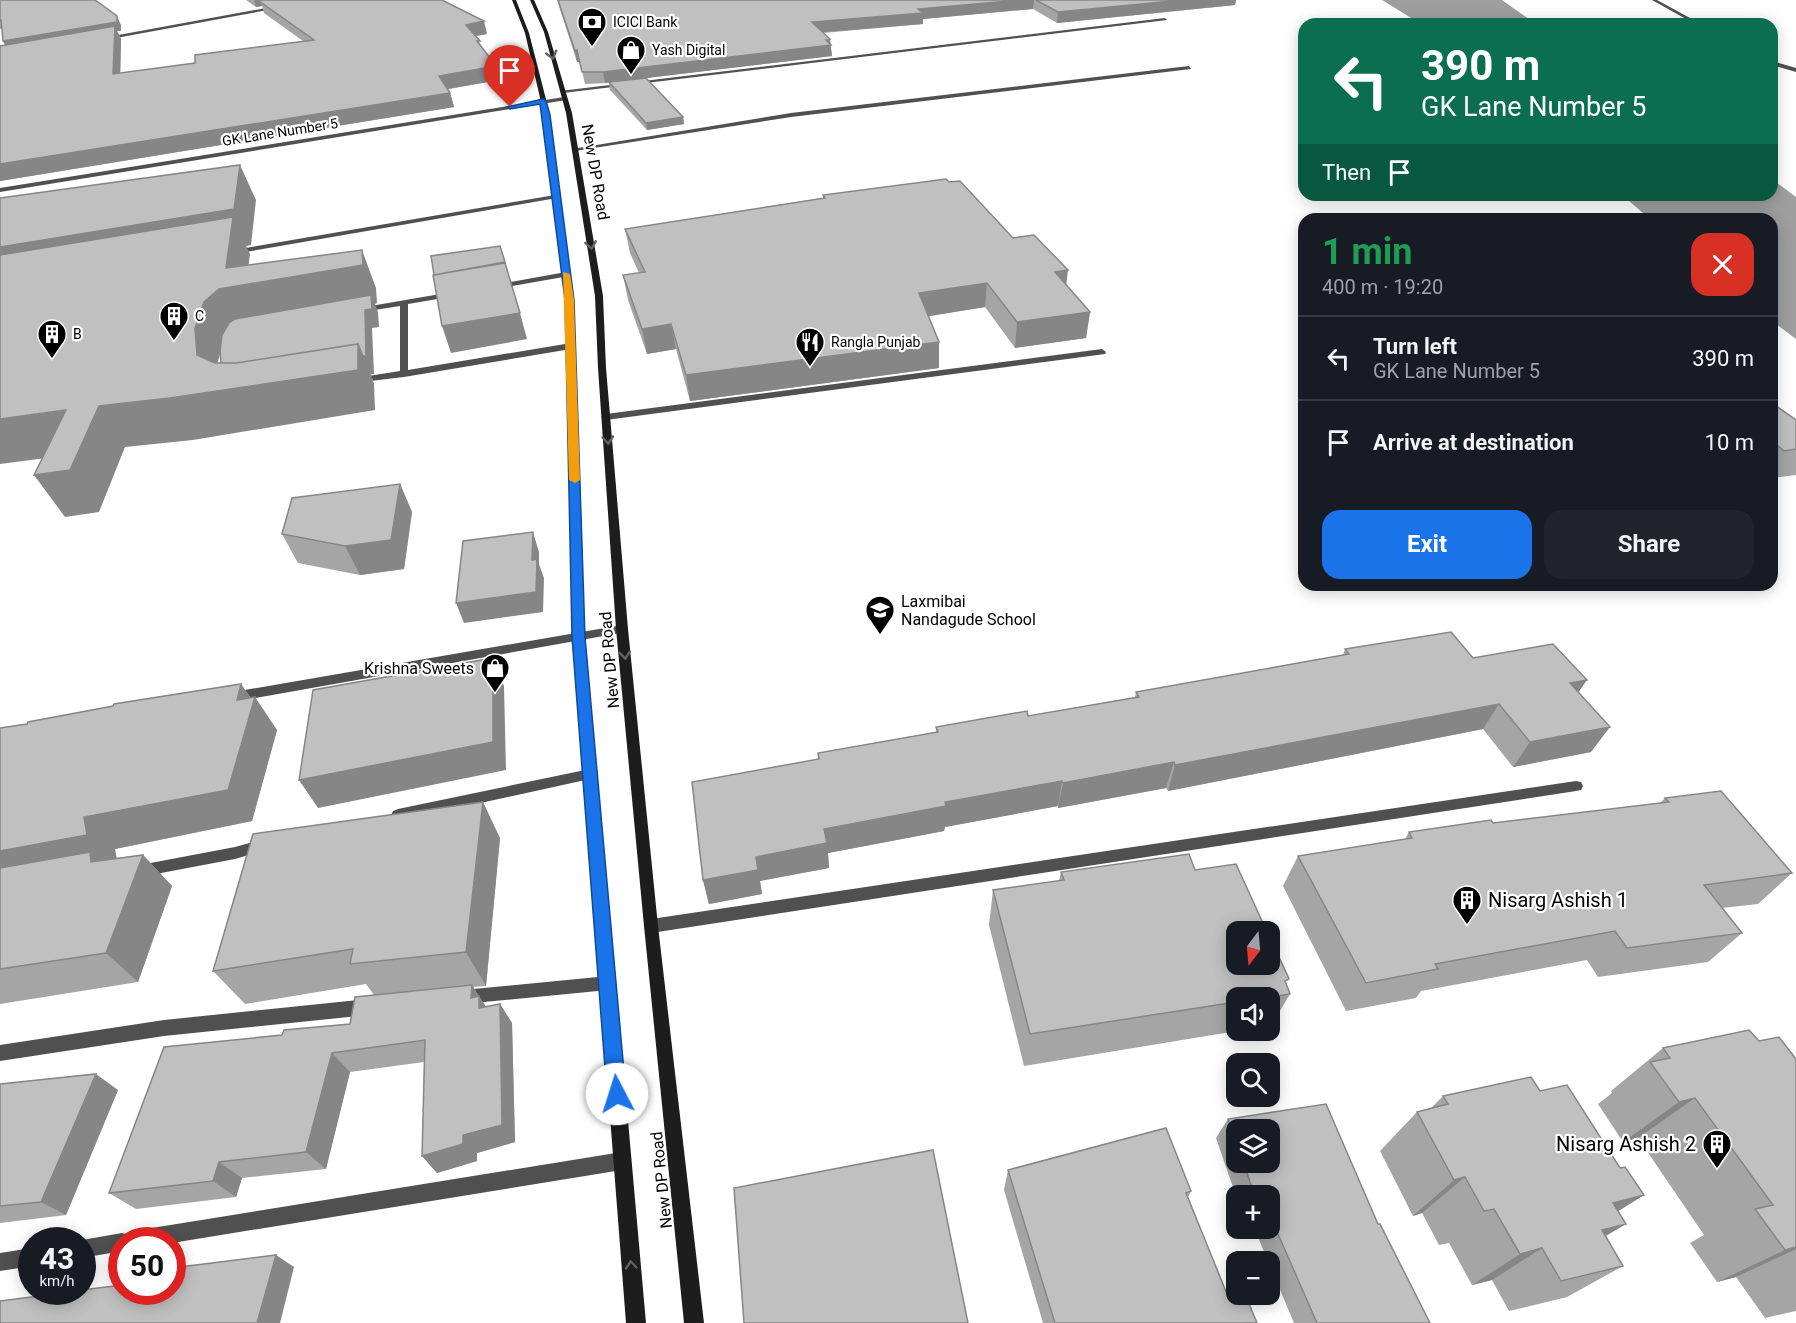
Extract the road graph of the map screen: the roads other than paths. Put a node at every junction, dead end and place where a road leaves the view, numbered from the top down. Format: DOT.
graph roads {
  1 [pos="514,0"];
  2 [pos="532,0"];
  3 [pos="1654,0"];
  4 [pos="282,6"];
  5 [pos="1688,18"];
  6 [pos="1165,19"];
  7 [pos="103,38"];
  8 [pos="1778,65"];
  9 [pos="1189,68"];
  10 [pos="1796,70"];
  11 [pos="563,95"];
  12 [pos="543,101"];
  13 [pos="575,149"];
  14 [pos="0,190"];
  15 [pos="555,197"];
  16 [pos="225,254"];
  17 [pos="566,274"];
  18 [pos="480,289"];
  19 [pos="458,293"];
  20 [pos="404,303"];
  21 [pos="346,312"];
  22 [pos="571,346"];
  23 [pos="1102,352"];
  24 [pos="404,374"];
  25 [pos="347,383"];
  26 [pos="606,417"];
  27 [pos="622,629"];
  28 [pos="579,637"];
  29 [pos="224,699"];
  30 [pos="590,774"];
  31 [pos="1576,786"];
  32 [pos="390,817"];
  33 [pos="277,842"];
  34 [pos="121,874"];
  35 [pos="651,926"];
  36 [pos="608,983"];
  37 [pos="444,999"];
  38 [pos="386,1005"];
  39 [pos="0,1053"];
  40 [pos="622,1161"];
  41 [pos="186,1231"];
  42 [pos="18,1259"];
  43 [pos="0,1262"];
  44 [pos="636,1323"];
  45 [pos="694,1323"];
  1 -- 12 [label="main road, New DP Road"];
  2 -- 11 [label="main road, New DP Road, one-way"];
  3 -- 5 [label="street"];
  4 -- 7 [label="street"];
  6 -- 11 [label="street, GK Lane Number 5"];
  8 -- 10 [label="street"];
  9 -- 13 [label="street"];
  11 -- 12 [label="street, GK Lane Number 5"];
  11 -- 13 [label="main road, New DP Road"];
  12 -- 14 [label="street, GK Lane Number 5"];
  12 -- 15 [label="main road, New DP Road"];
  13 -- 26 [label="main road, New DP Road, one-way"];
  15 -- 16 [label="street"];
  15 -- 17 [label="main road, New DP Road"];
  17 -- 18 [label="street"];
  17 -- 22 [label="main road, New DP Road"];
  19 -- 20 [label="street"];
  20 -- 21 [label="street"];
  20 -- 24 [label="street"];
  22 -- 24 [label="street"];
  22 -- 28 [label="main road, New DP Road"];
  23 -- 26 [label="street"];
  24 -- 25 [label="street"];
  26 -- 27 [label="main road, New DP Road, one-way"];
  27 -- 28 [label="street"];
  27 -- 35 [label="main road, New DP Road, one-way"];
  28 -- 29 [label="street"];
  28 -- 30 [label="main road, New DP Road"];
  30 -- 32 [label="street"];
  30 -- 36 [label="main road, New DP Road"];
  31 -- 35 [label="street"];
  33 -- 34 [label="street"];
  35 -- 45 [label="main road, New DP Road"];
  36 -- 37 [label="street"];
  36 -- 40 [label="main road, New DP Road"];
  38 -- 39 [label="street"];
  40 -- 41 [label="street"];
  44 -- 40 [label="main road, New DP Road, one-way"];
  42 -- 43 [label="street"];
}
